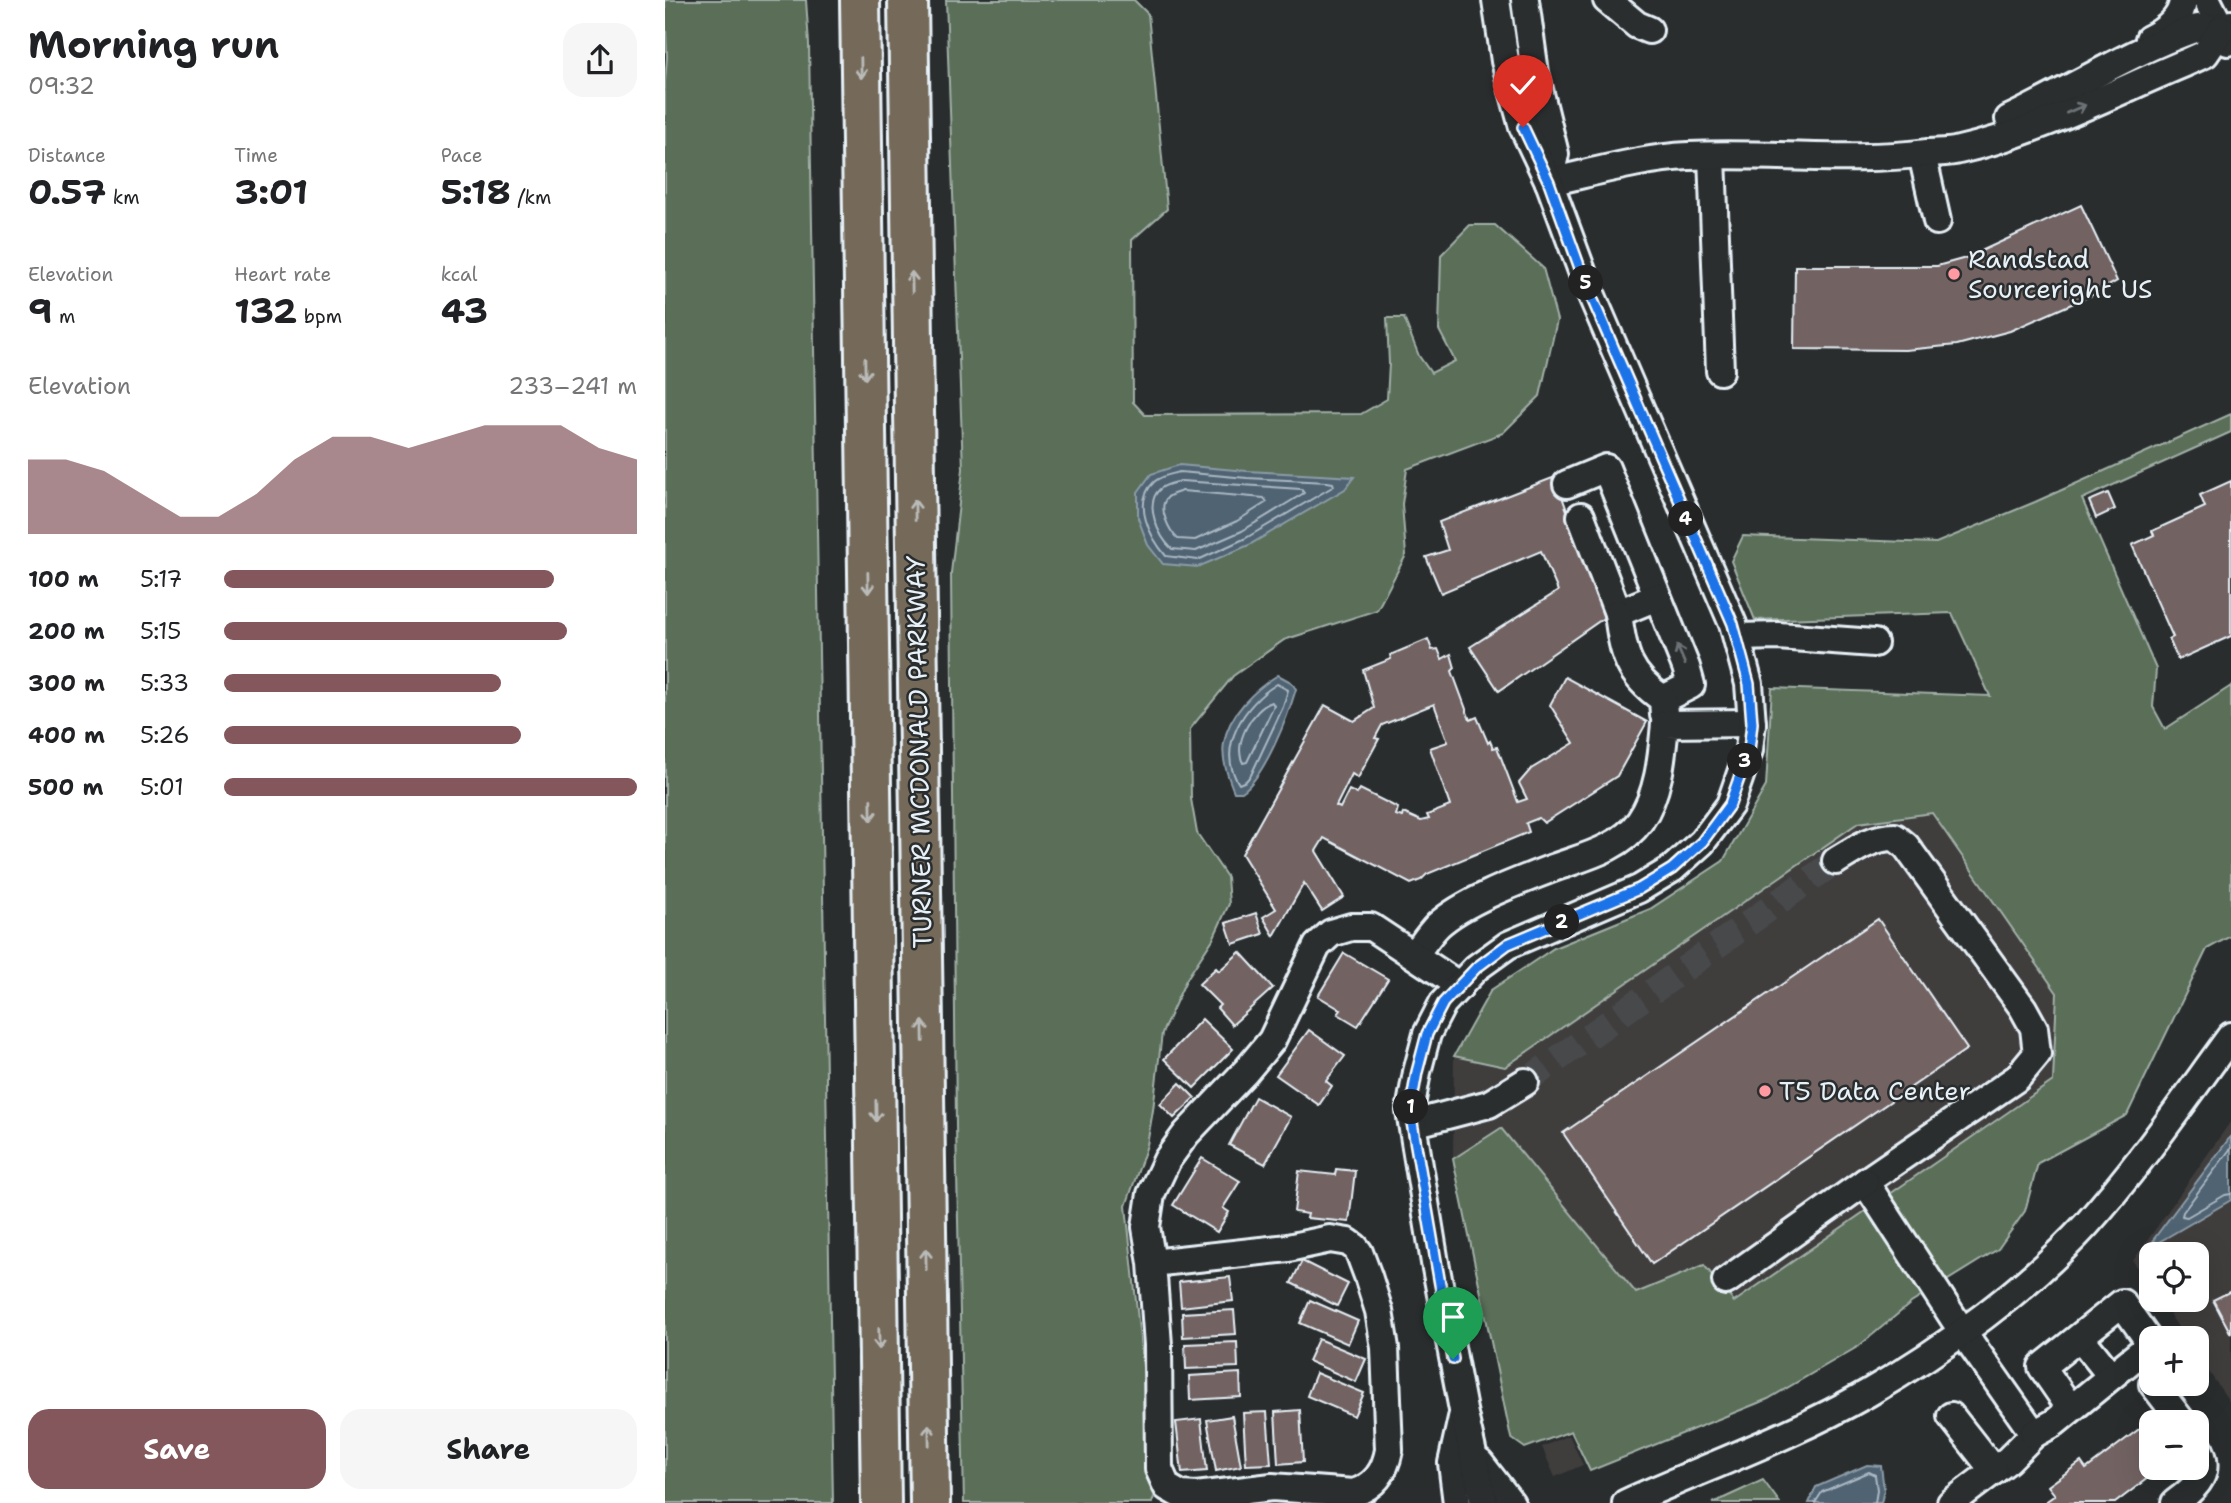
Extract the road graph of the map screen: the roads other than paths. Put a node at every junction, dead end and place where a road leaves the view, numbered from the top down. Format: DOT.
graph roads {
  1 [pos="860,0"];
  2 [pos="908,0"];
  3 [pos="1496,0"];
  4 [pos="1525,0"];
  5 [pos="1607,0"];
  6 [pos="2183,0"];
  7 [pos="2207,0"];
  8 [pos="1649,30"];
  9 [pos="2228,33"];
  10 [pos="2013,117"];
  11 [pos="1932,153"];
  12 [pos="1712,156"];
  13 [pos="1549,182"];
  14 [pos="1937,221"];
  15 [pos="1720,371"];
  16 [pos="1567,484"];
  17 [pos="1581,516"];
  18 [pos="1657,597"];
  19 [pos="1618,613"];
  20 [pos="1738,637"];
  21 [pos="1874,643"];
  22 [pos="1664,711"];
  23 [pos="1752,723"];
  24 [pos="1836,860"];
  25 [pos="1415,954"];
  26 [pos="1460,986"];
  27 [pos="2231,1036"];
  28 [pos="1525,1082"];
  29 [pos="1412,1125"];
  30 [pos="1865,1182"];
  31 [pos="1152,1263"];
  32 [pos="1726,1280"];
  33 [pos="1962,1331"];
  34 [pos="2080,1337"];
  35 [pos="2132,1359"];
  36 [pos="2139,1367"];
  37 [pos="2111,1376"];
  38 [pos="2162,1396"];
  39 [pos="2071,1409"];
  40 [pos="1463,1410"];
  41 [pos="2173,1410"];
  42 [pos="1951,1416"];
  43 [pos="2034,1434"];
  44 [pos="1475,1455"];
  45 [pos="1993,1471"];
  46 [pos="2200,1480"];
  47 [pos="1633,1500"];
  48 [pos="881,1503"];
  49 [pos="930,1503"];
  50 [pos="1457,1503"];
  51 [pos="1484,1503"];
  52 [pos="1511,1503"];
  53 [pos="1615,1503"];
  54 [pos="1951,1503"];
  55 [pos="2175,1503"];
  1 -- 48 [label="highway, TURNER MCDONALD PARKWAY, one-way"];
  49 -- 2 [label="highway, TURNER MCDONALD PARKWAY, one-way"];
  3 -- 13 [label="street"];
  4 -- 13 [label="street"];
  5 -- 8 [label="street"];
  6 -- 10 [label="street"];
  7 -- 9 [label="street"];
  9 -- 10 [label="street"];
  11 -- 9 [label="street, one-way"];
  10 -- 11 [label="street"];
  11 -- 12 [label="street"];
  11 -- 14 [label="street"];
  12 -- 13 [label="street"];
  12 -- 15 [label="street"];
  13 -- 20 [label="street"];
  16 -- 18 [label="street"];
  17 -- 19 [label="street"];
  18 -- 19 [label="street"];
  22 -- 18 [label="street, one-way"];
  19 -- 22 [label="street"];
  20 -- 21 [label="street"];
  20 -- 23 [label="street"];
  22 -- 23 [label="street"];
  22 -- 25 [label="street"];
  23 -- 26 [label="street"];
  24 -- 30 [label="street"];
  25 -- 26 [label="street"];
  25 -- 31 [label="street"];
  26 -- 29 [label="street"];
  27 -- 33 [label="street"];
  28 -- 29 [label="street"];
  29 -- 40 [label="street"];
  30 -- 32 [label="street"];
  30 -- 33 [label="street"];
  31 -- 31 [label="street"];
  33 -- 43 [label="street"];
  33 -- 47 [label="street"];
  34 -- 35 [label="street"];
  34 -- 37 [label="street"];
  34 -- 39 [label="street"];
  35 -- 36 [label="street"];
  35 -- 37 [label="street"];
  37 -- 39 [label="street"];
  38 -- 41 [label="street"];
  39 -- 43 [label="street"];
  40 -- 44 [label="street"];
  40 -- 50 [label="street"];
  42 -- 45 [label="street"];
  43 -- 45 [label="street"];
  44 -- 51 [label="street"];
  44 -- 52 [label="street"];
  45 -- 54 [label="street"];
  46 -- 55 [label="street"];
  47 -- 53 [label="street"];
}
